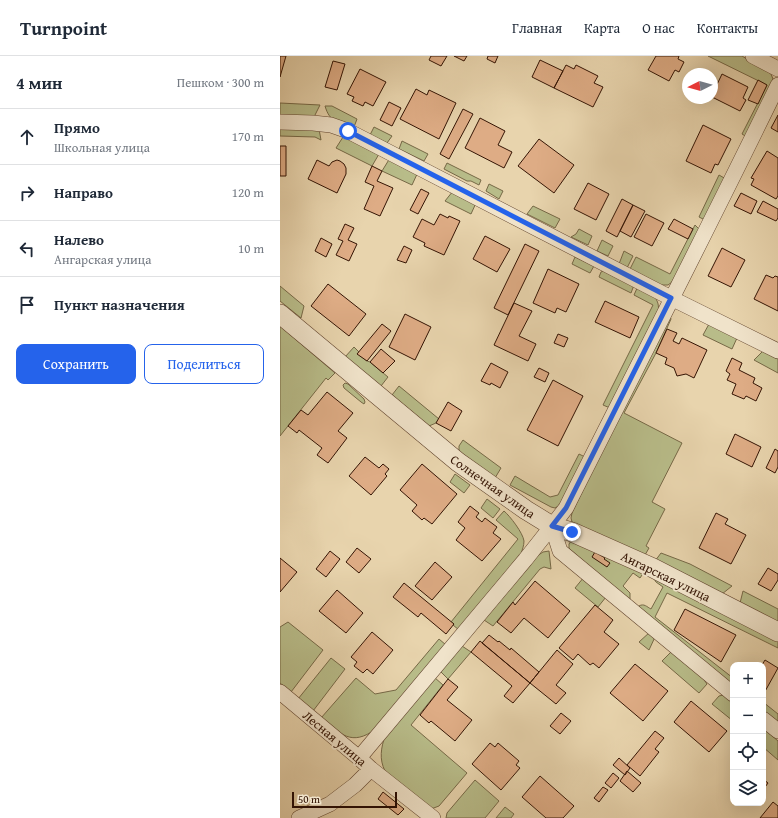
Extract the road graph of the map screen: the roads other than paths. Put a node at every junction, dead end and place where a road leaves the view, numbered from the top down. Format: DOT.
graph roads {
  1 [pos="753,56"];
  2 [pos="778,69"];
  3 [pos="778,85"];
  4 [pos="280,122"];
  5 [pos="671,298"];
  6 [pos="280,314"];
  7 [pos="778,351"];
  8 [pos="552,526"];
  9 [pos="778,632"];
  10 [pos="280,692"];
  11 [pos="730,692"];
  12 [pos="766,721"];
  13 [pos="778,731"];
  14 [pos="360,758"];
  15 [pos="371,769"];
  16 [pos="299,818"];
  17 [pos="433,818"];
  1 -- 2 [label="street"];
  3 -- 5 [label="street"];
  4 -- 5 [label="street"];
  5 -- 7 [label="street"];
  5 -- 8 [label="street"];
  6 -- 8 [label="street, Солнечная улица"];
  8 -- 9 [label="street, Ангарская улица"];
  8 -- 11 [label="street"];
  8 -- 14 [label="street"];
  10 -- 14 [label="street, Лесная улица"];
  12 -- 13 [label="street"];
  14 -- 15 [label="street, Лесная улица"];
  15 -- 16 [label="street"];
  15 -- 17 [label="street, Лесная улица"];
}
